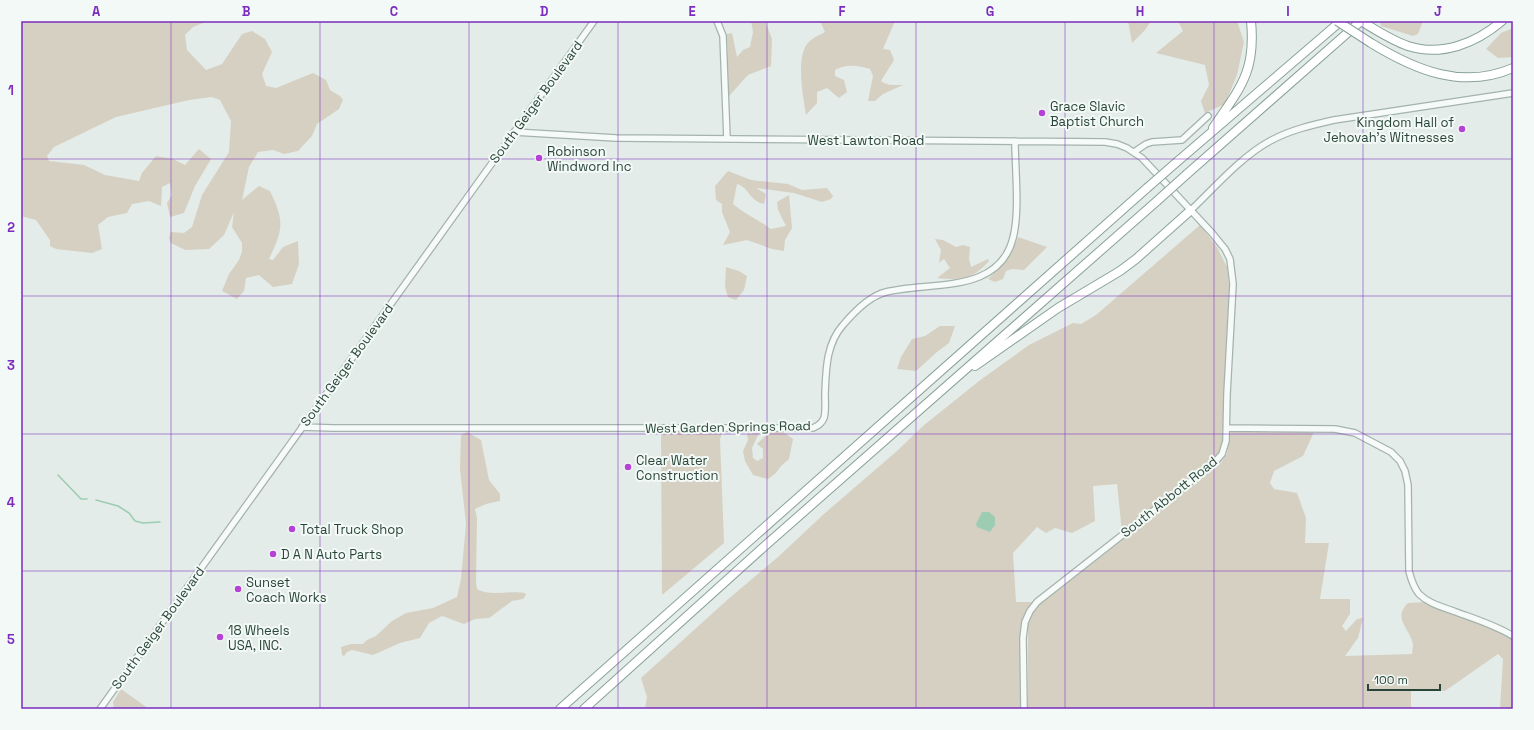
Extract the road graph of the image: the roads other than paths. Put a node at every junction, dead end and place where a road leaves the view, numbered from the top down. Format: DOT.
graph roads {
  1 [pos="594,21"];
  2 [pos="717,21"];
  3 [pos="1251,21"];
  4 [pos="1337,21"];
  5 [pos="1341,21"];
  6 [pos="1361,21"];
  7 [pos="1502,21"];
  8 [pos="1513,68"];
  9 [pos="1513,93"];
  10 [pos="1208,116"];
  11 [pos="514,132"];
  12 [pos="1207,136"];
  13 [pos="727,139"];
  14 [pos="1015,141"];
  15 [pos="1134,152"];
  16 [pos="1191,210"];
  17 [pos="957,377"];
  18 [pos="302,427"];
  19 [pos="1227,428"];
  20 [pos="1513,636"];
  21 [pos="100,709"];
  22 [pos="560,709"];
  23 [pos="584,709"];
  24 [pos="1024,709"];
  1 -- 11 [label="street, South Geiger Boulevard"];
  2 -- 13 [label="street"];
  3 -- 12 [label="highway"];
  4 -- 8 [label="highway, bridge"];
  5 -- 12 [label="highway"];
  6 -- 7 [label="highway"];
  6 -- 17 [label="highway, bridge"];
  9 -- 16 [label="street"];
  10 -- 15 [label="street"];
  11 -- 13 [label="street, West Lawton Road"];
  11 -- 18 [label="street, South Geiger Boulevard"];
  12 -- 22 [label="highway, bridge"];
  13 -- 14 [label="street, West Lawton Road"];
  14 -- 15 [label="street, West Lawton Road"];
  14 -- 18 [label="street, West Garden Springs Road"];
  15 -- 16 [label="street, West Lawton Road"];
  16 -- 17 [label="highway"];
  16 -- 19 [label="street, South Abbott Road"];
  17 -- 23 [label="highway"];
  18 -- 21 [label="street, South Geiger Boulevard"];
  19 -- 20 [label="street"];
  19 -- 24 [label="street, South Abbott Road"];
}
